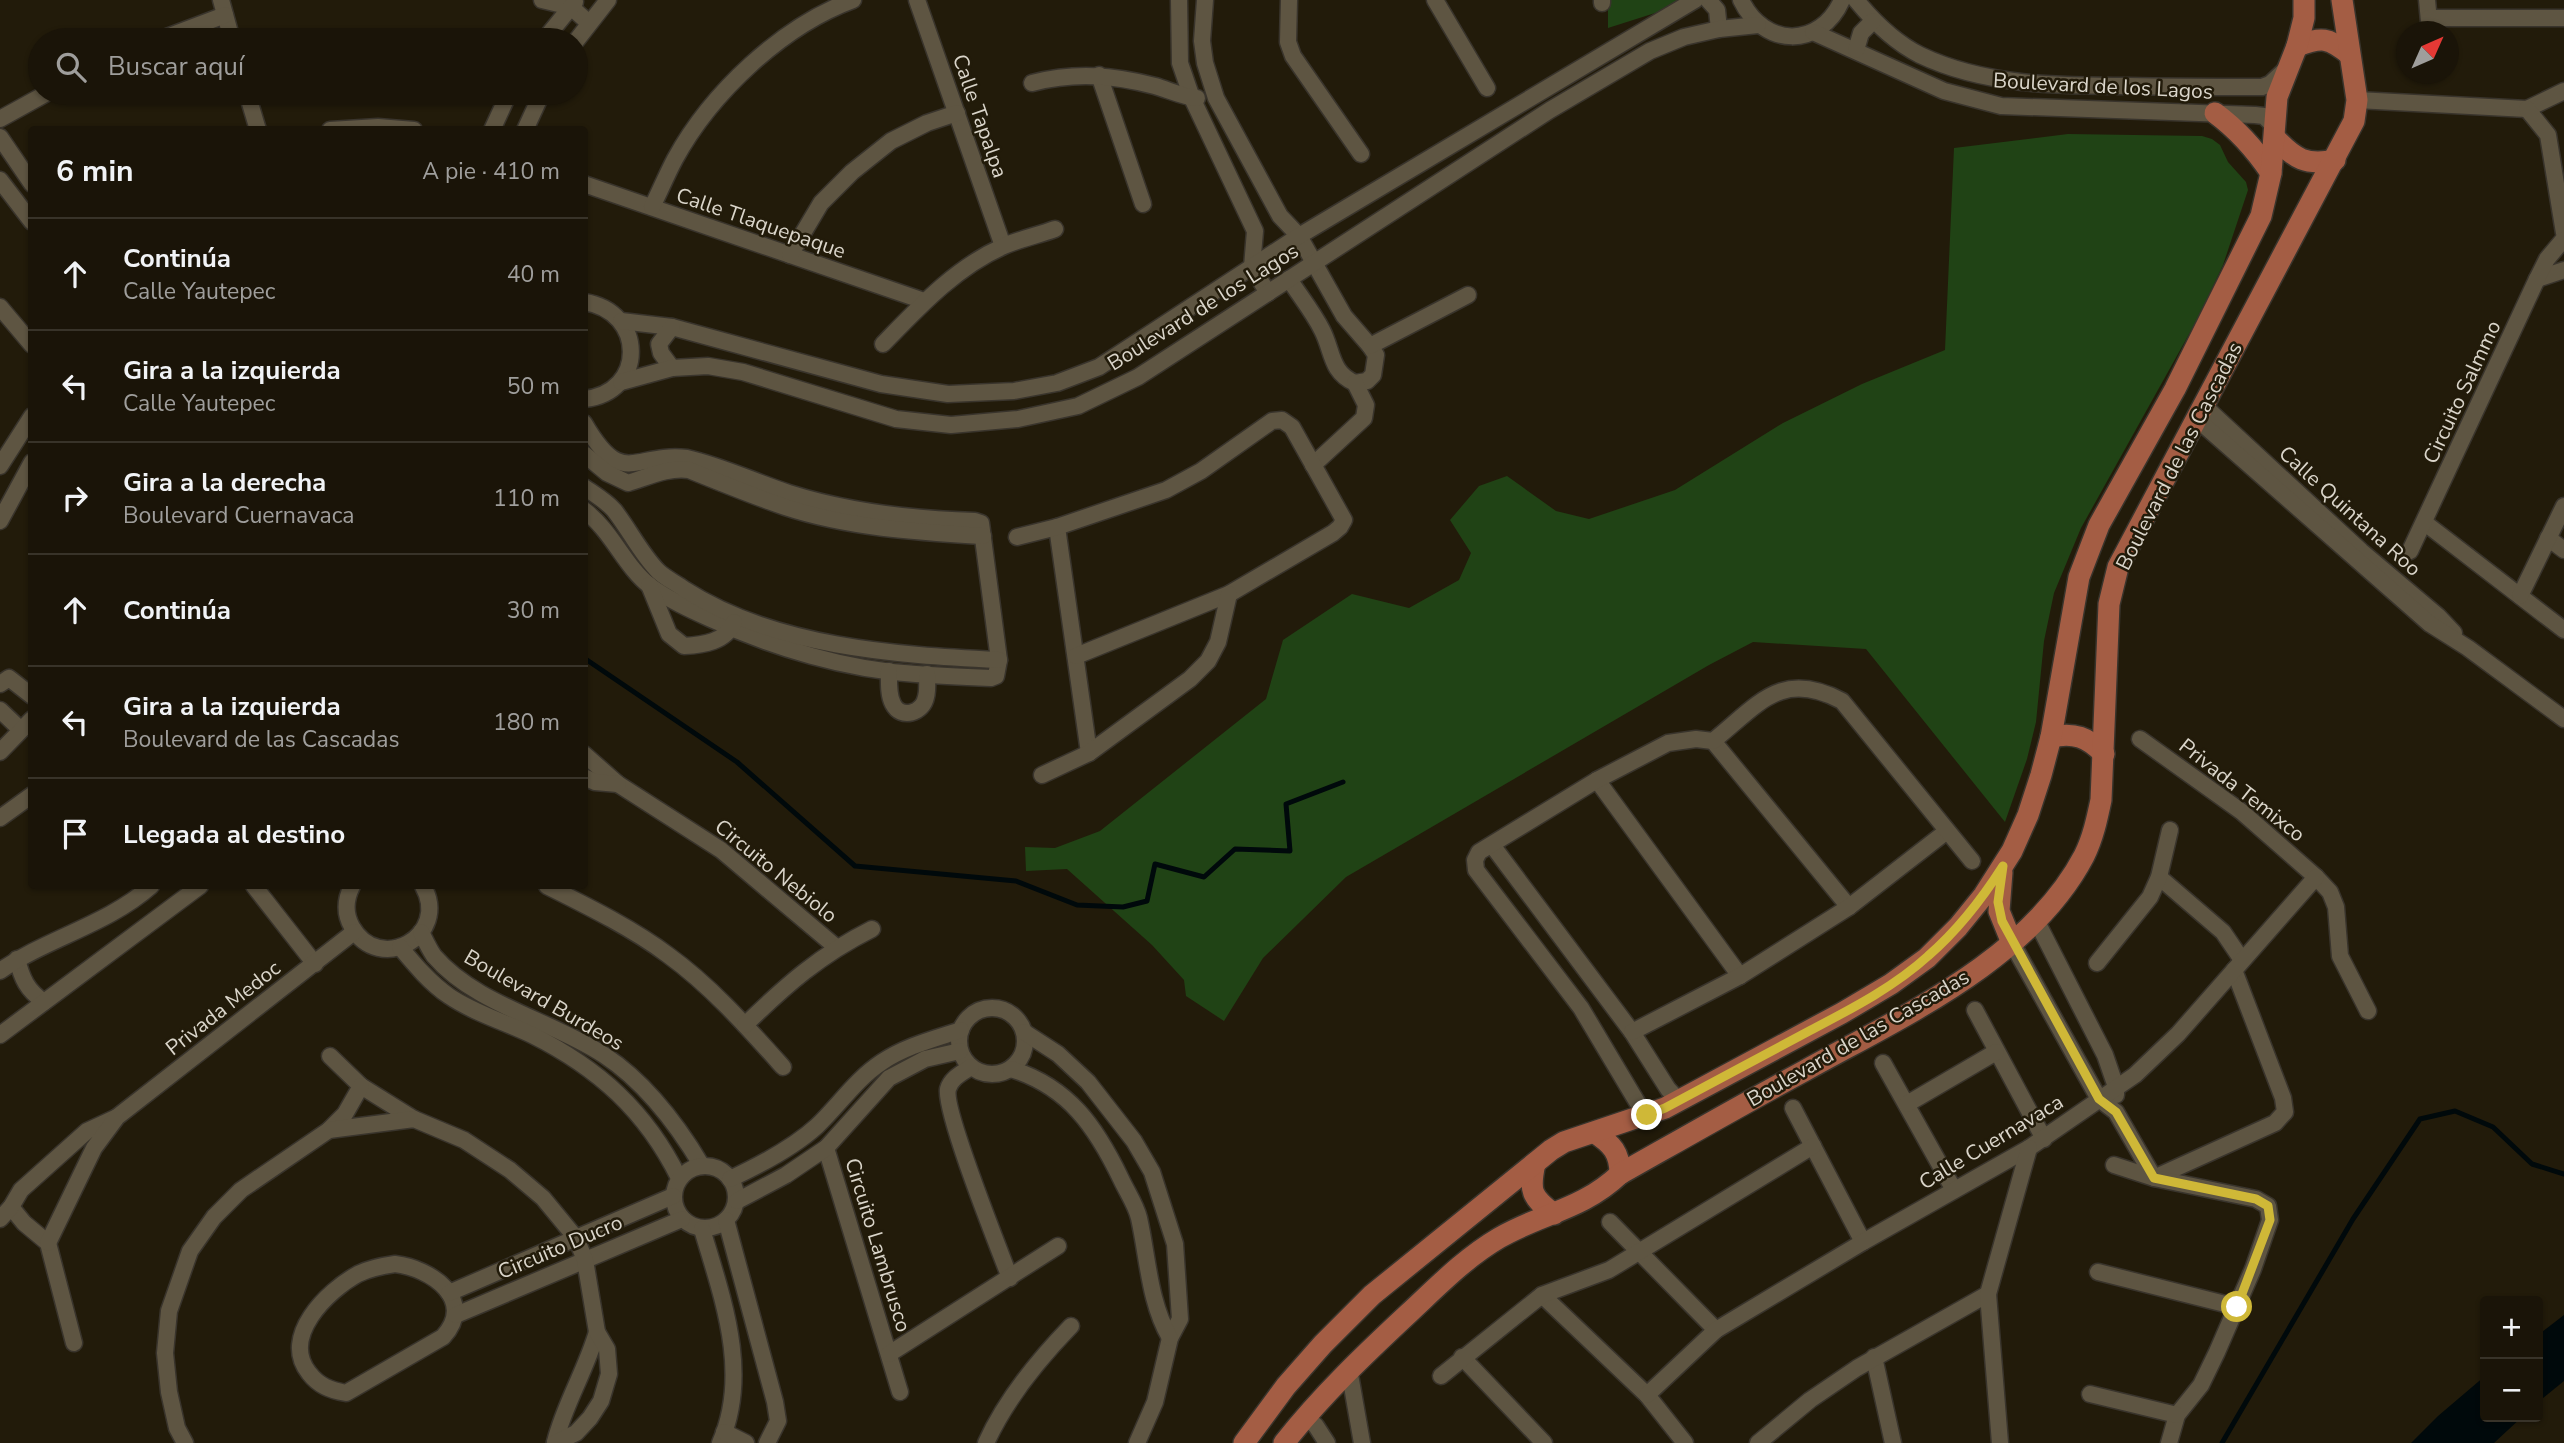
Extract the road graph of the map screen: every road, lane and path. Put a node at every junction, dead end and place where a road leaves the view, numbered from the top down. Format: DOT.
graph roads {
  1 [pos="542,0"];
  2 [pos="608,0"];
  3 [pos="853,0"];
  4 [pos="918,0"];
  5 [pos="1179,0"];
  6 [pos="1205,0"];
  7 [pos="1289,0"];
  8 [pos="1435,0"];
  9 [pos="1695,0"];
  10 [pos="1708,0"];
  11 [pos="1741,0"];
  12 [pos="1842,0"];
  13 [pos="1856,0"];
  14 [pos="2304,0"];
  15 [pos="2342,0"];
  16 [pos="2427,0"];
  17 [pos="574,3"];
  18 [pos="223,7"];
  19 [pos="2564,18"];
  20 [pos="1873,21"];
  21 [pos="2430,21"];
  22 [pos="589,23"];
  23 [pos="2459,23"];
  24 [pos="1758,25"];
  25 [pos="182,28"];
  26 [pos="229,28"];
  27 [pos="554,28"];
  28 [pos="585,28"];
  29 [pos="1719,29"];
  30 [pos="1814,32"];
  31 [pos="2297,46"];
  32 [pos="1856,50"];
  33 [pos="2349,54"];
  34 [pos="2288,67"];
  35 [pos="1099,75"];
  36 [pos="1032,83"];
  37 [pos="1487,88"];
  38 [pos="2564,91"];
  39 [pos="1192,98"];
  40 [pos="1216,98"];
  41 [pos="2357,100"];
  42 [pos="28,104"];
  43 [pos="251,105"];
  44 [pos="503,105"];
  45 [pos="536,105"];
  46 [pos="2527,109"];
  47 [pos="957,113"];
  48 [pos="2216,113"];
  49 [pos="0,119"];
  50 [pos="257,126"];
  51 [pos="494,126"];
  52 [pos="527,126"];
  53 [pos="2564,128"];
  54 [pos="2275,132"];
  55 [pos="2548,135"];
  56 [pos="2,145"];
  57 [pos="1361,154"];
  58 [pos="2335,160"];
  59 [pos="1252,166"];
  60 [pos="2271,173"];
  61 [pos="1230,176"];
  62 [pos="28,179"];
  63 [pos="0,180"];
  64 [pos="588,185"];
  65 [pos="1143,204"];
  66 [pos="652,207"];
  67 [pos="1280,216"];
  68 [pos="28,217"];
  69 [pos="1055,229"];
  70 [pos="1255,231"];
  71 [pos="1299,236"];
  72 [pos="2564,241"];
  73 [pos="1003,246"];
  74 [pos="790,255"];
  75 [pos="1314,263"];
  76 [pos="1252,267"];
  77 [pos="2564,270"];
  78 [pos="1289,279"];
  79 [pos="2537,279"];
  80 [pos="1268,293"];
  81 [pos="1468,295"];
  82 [pos="924,301"];
  83 [pos="588,303"];
  84 [pos="0,307"];
  85 [pos="621,321"];
  86 [pos="672,327"];
  87 [pos="28,340"];
  88 [pos="884,344"];
  89 [pos="1370,346"];
  90 [pos="672,368"];
  91 [pos="621,382"];
  92 [pos="1355,383"];
  93 [pos="588,402"];
  94 [pos="2200,412"];
  95 [pos="28,422"];
  96 [pos="588,430"];
  97 [pos="588,457"];
  98 [pos="635,465"];
  99 [pos="1313,465"];
  100 [pos="0,466"];
  101 [pos="28,469"];
  102 [pos="628,483"];
  103 [pos="588,490"];
  104 [pos="2564,506"];
  105 [pos="612,508"];
  106 [pos="588,513"];
  107 [pos="0,521"];
  108 [pos="600,521"];
  109 [pos="2425,523"];
  110 [pos="1057,527"];
  111 [pos="983,536"];
  112 [pos="1017,537"];
  113 [pos="2548,538"];
  114 [pos="2564,550"];
  115 [pos="2410,551"];
  116 [pos="653,578"];
  117 [pos="1229,594"];
  118 [pos="2520,596"];
  119 [pos="734,623"];
  120 [pos="2564,630"];
  121 [pos="822,640"];
  122 [pos="917,656"];
  123 [pos="1076,656"];
  124 [pos="820,657"];
  125 [pos="999,660"];
  126 [pos="889,670"];
  127 [pos="921,674"];
  128 [pos="0,684"];
  129 [pos="28,693"];
  130 [pos="0,710"];
  131 [pos="2564,719"];
  132 [pos="26,724"];
  133 [pos="2051,737"];
  134 [pos="2140,739"];
  135 [pos="1713,741"];
  136 [pos="0,752"];
  137 [pos="1089,753"];
  138 [pos="2104,754"];
  139 [pos="588,758"];
  140 [pos="1042,775"];
  141 [pos="588,779"];
  142 [pos="1597,780"];
  143 [pos="618,784"];
  144 [pos="28,798"];
  145 [pos="0,818"];
  146 [pos="2170,830"];
  147 [pos="1947,831"];
  148 [pos="1492,845"];
  149 [pos="1972,861"];
  150 [pos="2003,866"];
  151 [pos="2159,877"];
  152 [pos="2316,877"];
  153 [pos="147,889"];
  154 [pos="196,889"];
  155 [pos="256,889"];
  156 [pos="351,889"];
  157 [pos="429,889"];
  158 [pos="553,889"];
  159 [pos="1849,907"];
  160 [pos="2036,920"];
  161 [pos="872,929"];
  162 [pos="355,932"];
  163 [pos="421,932"];
  164 [pos="2012,943"];
  165 [pos="400,947"];
  166 [pos="836,947"];
  167 [pos="17,959"];
  168 [pos="2097,963"];
  169 [pos="315,964"];
  170 [pos="2238,965"];
  171 [pos="0,971"];
  172 [pos="1740,976"];
  173 [pos="1603,994"];
  174 [pos="2076,1000"];
  175 [pos="44,1002"];
  176 [pos="1581,1008"];
  177 [pos="1975,1010"];
  178 [pos="2368,1011"];
  179 [pos="2054,1014"];
  180 [pos="745,1025"];
  181 [pos="961,1030"];
  182 [pos="1024,1032"];
  183 [pos="1632,1032"];
  184 [pos="0,1035"];
  185 [pos="960,1051"];
  186 [pos="1996,1052"];
  187 [pos="330,1056"];
  188 [pos="1884,1063"];
  189 [pos="971,1067"];
  190 [pos="783,1068"];
  191 [pos="1011,1069"];
  192 [pos="361,1086"];
  193 [pos="2116,1087"];
  194 [pos="2099,1099"];
  195 [pos="1679,1101"];
  196 [pos="1907,1104"];
  197 [pos="1793,1108"];
  198 [pos="2116,1112"];
  199 [pos="1647,1115"];
  200 [pos="117,1117"];
  201 [pos="414,1119"];
  202 [pos="329,1130"];
  203 [pos="1595,1133"];
  204 [pos="2044,1139"];
  205 [pos="1813,1146"];
  206 [pos="826,1148"];
  207 [pos="2029,1149"];
  208 [pos="1535,1163"];
  209 [pos="2114,1165"];
  210 [pos="702,1166"];
  211 [pos="1620,1174"];
  212 [pos="679,1178"];
  213 [pos="730,1178"];
  214 [pos="2154,1178"];
  215 [pos="1954,1190"];
  216 [pos="673,1196"];
  217 [pos="737,1201"];
  218 [pos="1164,1207"];
  219 [pos="6,1213"];
  220 [pos="1138,1214"];
  221 [pos="1554,1214"];
  222 [pos="682,1219"];
  223 [pos="726,1220"];
  224 [pos="1611,1222"];
  225 [pos="702,1229"];
  226 [pos="576,1238"];
  227 [pos="48,1242"];
  228 [pos="1863,1242"];
  229 [pos="1058,1246"];
  230 [pos="1640,1252"];
  231 [pos="585,1260"];
  232 [pos="2098,1272"];
  233 [pos="1010,1278"];
  234 [pos="449,1293"];
  235 [pos="1988,1294"];
  236 [pos="1542,1295"];
  237 [pos="2237,1307"];
  238 [pos="456,1315"];
  239 [pos="1071,1326"];
  240 [pos="1716,1331"];
  241 [pos="597,1332"];
  242 [pos="1170,1338"];
  243 [pos="74,1343"];
  244 [pos="889,1354"];
  245 [pos="1462,1357"];
  246 [pos="1874,1357"];
  247 [pos="1349,1369"];
  248 [pos="1441,1376"];
  249 [pos="900,1392"];
  250 [pos="2090,1394"];
  251 [pos="1647,1395"];
  252 [pos="2177,1415"];
  253 [pos="1305,1416"];
  254 [pos="722,1438"];
  255 [pos="185,1443"];
  256 [pos="555,1443"];
  257 [pos="746,1443"];
  258 [pos="767,1443"];
  259 [pos="986,1443"];
  260 [pos="1137,1443"];
  261 [pos="1244,1443"];
  262 [pos="1284,1443"];
  263 [pos="1327,1443"];
  264 [pos="1362,1443"];
  265 [pos="1545,1443"];
  266 [pos="1685,1443"];
  267 [pos="1758,1443"];
  268 [pos="1893,1443"];
  269 [pos="2000,1443"];
  270 [pos="2169,1443"];
  1 -- 17 [label="street"];
  2 -- 22 [label="street"];
  3 -- 66 [label="street"];
  4 -- 47 [label="street, Calle Tapalpa"];
  5 -- 39 [label="street"];
  6 -- 40 [label="street"];
  7 -- 57 [label="street"];
  8 -- 37 [label="street"];
  9 -- 71 [label="street, Boulevard de los Lagos"];
  10 -- 29 [label="street"];
  11 -- 24 [label="street"];
  12 -- 30 [label="street"];
  13 -- 20 [label="street, Boulevard de los Lagos"];
  14 -- 31 [label="main road, Boulevard de las Cascadas"];
  15 -- 33 [label="main road, Boulevard de las Cascadas"];
  16 -- 21 [label="street"];
  17 -- 22 [label="street"];
  17 -- 27 [label="street"];
  18 -- 25 [label="street"];
  18 -- 26 [label="street"];
  19 -- 23 [label="street"];
  20 -- 32 [label="street"];
  20 -- 34 [label="street, Boulevard de los Lagos"];
  22 -- 28 [label="street"];
  24 -- 29 [label="street, Boulevard de los Lagos"];
  24 -- 30 [label="street"];
  29 -- 75 [label="street, Boulevard de los Lagos"];
  30 -- 32 [label="street, Boulevard de los Lagos"];
  31 -- 33 [label="main road"];
  31 -- 34 [label="main road, Boulevard de las Cascadas"];
  32 -- 48 [label="street, Boulevard de los Lagos"];
  33 -- 41 [label="main road, Boulevard de las Cascadas"];
  34 -- 54 [label="main road, Boulevard de las Cascadas"];
  35 -- 36 [label="street"];
  35 -- 39 [label="street"];
  35 -- 65 [label="street"];
  38 -- 46 [label="street"];
  39 -- 40 [label="street"];
  39 -- 61 [label="street"];
  40 -- 59 [label="street"];
  41 -- 46 [label="street"];
  41 -- 58 [label="main road, Boulevard de las Cascadas"];
  42 -- 49 [label="street"];
  43 -- 50 [label="street"];
  44 -- 51 [label="street"];
  45 -- 52 [label="street"];
  46 -- 55 [label="street"];
  47 -- 73 [label="street, Calle Tapalpa"];
  47 -- 74 [label="street"];
  48 -- 54 [label="street, Boulevard de los Lagos"];
  48 -- 60 [label="main road"];
  53 -- 55 [label="street"];
  54 -- 58 [label="main road"];
  54 -- 60 [label="main road, Boulevard de las Cascadas"];
  55 -- 72 [label="street"];
  56 -- 62 [label="street"];
  58 -- 94 [label="main road, Boulevard de las Cascadas"];
  59 -- 61 [label="street"];
  59 -- 67 [label="street"];
  60 -- 133 [label="main road, Boulevard de las Cascadas"];
  61 -- 70 [label="street"];
  63 -- 68 [label="street"];
  64 -- 66 [label="street, Calle Tlaquepaque"];
  66 -- 74 [label="street, Calle Tlaquepaque"];
  67 -- 70 [label="street"];
  67 -- 71 [label="street"];
  69 -- 73 [label="street"];
  70 -- 76 [label="street"];
  71 -- 75 [label="street"];
  71 -- 76 [label="street, Boulevard de los Lagos"];
  72 -- 79 [label="street, Circuito Salmmo"];
  73 -- 82 [label="street"];
  74 -- 82 [label="street, Calle Tlaquepaque"];
  75 -- 78 [label="street, Boulevard de los Lagos"];
  75 -- 89 [label="street"];
  76 -- 80 [label="street"];
  76 -- 86 [label="street, Boulevard de los Lagos"];
  77 -- 79 [label="street"];
  78 -- 80 [label="street, Boulevard de los Lagos"];
  78 -- 92 [label="street"];
  79 -- 109 [label="street, Circuito Salmmo"];
  80 -- 90 [label="street, Boulevard de los Lagos"];
  81 -- 89 [label="street"];
  82 -- 88 [label="street"];
  83 -- 85 [label="street"];
  84 -- 87 [label="street"];
  85 -- 86 [label="street, Boulevard de los Lagos"];
  85 -- 91 [label="street"];
  86 -- 90 [label="street"];
  89 -- 92 [label="street"];
  90 -- 91 [label="street, Boulevard de los Lagos"];
  91 -- 93 [label="street, Boulevard de los Lagos"];
  92 -- 99 [label="street"];
  94 -- 131 [label="street, Calle Quintana Roo"];
  94 -- 138 [label="main road, Boulevard de las Cascadas"];
  95 -- 100 [label="street"];
  96 -- 98 [label="street"];
  97 -- 102 [label="street"];
  98 -- 102 [label="street"];
  98 -- 111 [label="street"];
  99 -- 110 [label="street"];
  99 -- 117 [label="street"];
  101 -- 107 [label="street"];
  102 -- 105 [label="street"];
  102 -- 111 [label="street"];
  103 -- 105 [label="street"];
  104 -- 113 [label="street"];
  105 -- 108 [label="street"];
  105 -- 116 [label="street"];
  106 -- 108 [label="street"];
  108 -- 116 [label="street"];
  109 -- 115 [label="street, Circuito Salmmo"];
  109 -- 118 [label="street"];
  110 -- 112 [label="street"];
  110 -- 123 [label="street"];
  111 -- 125 [label="street"];
  113 -- 114 [label="street"];
  113 -- 118 [label="street"];
  116 -- 119 [label="street"];
  116 -- 119 [label="street"];
  117 -- 123 [label="street"];
  117 -- 137 [label="street"];
  118 -- 120 [label="street"];
  119 -- 121 [label="street"];
  119 -- 124 [label="street"];
  121 -- 122 [label="street"];
  121 -- 124 [label="street"];
  122 -- 125 [label="street"];
  122 -- 127 [label="street"];
  123 -- 137 [label="street"];
  124 -- 126 [label="street"];
  125 -- 127 [label="street"];
  126 -- 127 [label="street"];
  126 -- 127 [label="street"];
  128 -- 129 [label="street"];
  130 -- 132 [label="street"];
  132 -- 136 [label="street"];
  133 -- 138 [label="main road"];
  133 -- 150 [label="main road, Boulevard de las Cascadas"];
  134 -- 152 [label="street, Privada Temixco"];
  135 -- 142 [label="street"];
  135 -- 147 [label="street"];
  135 -- 159 [label="street"];
  137 -- 140 [label="street"];
  138 -- 160 [label="main road, Boulevard de las Cascadas"];
  139 -- 143 [label="street, Circuito Nebiolo"];
  141 -- 143 [label="street, Circuito Nebiolo"];
  142 -- 148 [label="street"];
  142 -- 172 [label="street"];
  143 -- 166 [label="street, Circuito Nebiolo"];
  144 -- 145 [label="street"];
  146 -- 151 [label="street"];
  147 -- 149 [label="street"];
  147 -- 159 [label="street"];
  148 -- 173 [label="street"];
  148 -- 176 [label="street"];
  150 -- 164 [label="main road"];
  150 -- 195 [label="main road, Boulevard de las Cascadas"];
  151 -- 168 [label="street"];
  151 -- 170 [label="street"];
  152 -- 170 [label="street, Calle Cuernavaca"];
  152 -- 178 [label="street, Privada Temixco"];
  153 -- 167 [label="street"];
  154 -- 175 [label="street"];
  155 -- 169 [label="street"];
  156 -- 162 [label="street"];
  157 -- 163 [label="street"];
  158 -- 180 [label="street"];
  159 -- 172 [label="street"];
  160 -- 164 [label="main road, Boulevard de las Cascadas"];
  160 -- 174 [label="street"];
  161 -- 166 [label="street, Circuito Nebiolo"];
  162 -- 165 [label="street"];
  162 -- 169 [label="street, Privada Medoc"];
  163 -- 165 [label="street"];
  163 -- 210 [label="street, Boulevard Burdeos"];
  164 -- 179 [label="street"];
  164 -- 211 [label="main road, Boulevard de las Cascadas"];
  165 -- 212 [label="street, Boulevard Burdeos"];
  166 -- 180 [label="street, Circuito Nebiolo"];
  167 -- 171 [label="street"];
  167 -- 175 [label="street"];
  169 -- 200 [label="street, Privada Medoc"];
  170 -- 193 [label="street, Calle Cuernavaca"];
  170 -- 214 [label="street"];
  172 -- 183 [label="street"];
  173 -- 176 [label="street"];
  173 -- 183 [label="street"];
  174 -- 179 [label="street"];
  174 -- 193 [label="street"];
  175 -- 184 [label="street"];
  176 -- 199 [label="street"];
  177 -- 186 [label="street"];
  179 -- 194 [label="street"];
  180 -- 190 [label="street"];
  181 -- 182 [label="street"];
  181 -- 185 [label="street"];
  181 -- 213 [label="street"];
  182 -- 191 [label="street"];
  182 -- 218 [label="street"];
  183 -- 195 [label="street"];
  185 -- 189 [label="street"];
  185 -- 206 [label="street"];
  186 -- 196 [label="street"];
  186 -- 204 [label="street"];
  187 -- 192 [label="street"];
  188 -- 196 [label="street"];
  189 -- 191 [label="street"];
  189 -- 233 [label="street"];
  191 -- 220 [label="street"];
  192 -- 201 [label="street"];
  192 -- 202 [label="street"];
  193 -- 194 [label="street, Calle Cuernavaca"];
  193 -- 198 [label="street"];
  194 -- 198 [label="street"];
  194 -- 204 [label="street, Calle Cuernavaca"];
  195 -- 199 [label="main road, Boulevard de las Cascadas"];
  196 -- 215 [label="street"];
  197 -- 205 [label="street"];
  198 -- 214 [label="street"];
  199 -- 203 [label="main road, Boulevard de las Cascadas"];
  200 -- 219 [label="street, Privada Medoc"];
  200 -- 227 [label="street, Privada Medoc"];
  201 -- 202 [label="street"];
  201 -- 226 [label="street"];
  202 -- 255 [label="street"];
  203 -- 208 [label="main road, Boulevard de las Cascadas"];
  203 -- 211 [label="main road"];
  204 -- 207 [label="street, Calle Cuernavaca"];
  205 -- 228 [label="street"];
  205 -- 230 [label="street"];
  206 -- 217 [label="street"];
  206 -- 244 [label="street, Circuito Lambrusco"];
  207 -- 215 [label="street, Calle Cuernavaca"];
  207 -- 235 [label="street"];
  208 -- 221 [label="main road"];
  208 -- 261 [label="main road, Boulevard de las Cascadas"];
  209 -- 214 [label="street"];
  210 -- 212 [label="street"];
  210 -- 213 [label="street"];
  211 -- 221 [label="main road, Boulevard de las Cascadas"];
  212 -- 216 [label="street"];
  213 -- 217 [label="street"];
  214 -- 237 [label="street"];
  215 -- 228 [label="street, Calle Cuernavaca"];
  216 -- 222 [label="street"];
  216 -- 226 [label="street, Circuito Ducro"];
  217 -- 223 [label="street"];
  218 -- 220 [label="street"];
  218 -- 242 [label="street"];
  219 -- 227 [label="street, Privada Medoc"];
  220 -- 242 [label="street"];
  221 -- 247 [label="main road, Boulevard de las Cascadas"];
  222 -- 225 [label="street"];
  222 -- 231 [label="street, Circuito Ducro"];
  223 -- 225 [label="street"];
  223 -- 258 [label="street"];
  224 -- 230 [label="street"];
  225 -- 254 [label="street"];
  226 -- 231 [label="street"];
  226 -- 234 [label="street, Circuito Ducro"];
  227 -- 243 [label="street"];
  228 -- 240 [label="street, Calle Cuernavaca"];
  229 -- 233 [label="street, Circuito Lambrusco"];
  230 -- 236 [label="street"];
  230 -- 240 [label="street"];
  231 -- 238 [label="street, Circuito Ducro"];
  231 -- 241 [label="street"];
  232 -- 237 [label="street"];
  233 -- 244 [label="street, Circuito Lambrusco"];
  234 -- 238 [label="street"];
  234 -- 238 [label="street, Circuito Ducro"];
  235 -- 246 [label="street"];
  235 -- 269 [label="street"];
  236 -- 245 [label="street"];
  236 -- 251 [label="street"];
  237 -- 252 [label="street"];
  239 -- 259 [label="street"];
  240 -- 251 [label="street, Calle Cuernavaca"];
  241 -- 256 [label="street"];
  241 -- 256 [label="street"];
  242 -- 260 [label="street"];
  244 -- 249 [label="street, Circuito Lambrusco"];
  245 -- 248 [label="street"];
  245 -- 265 [label="street"];
  246 -- 267 [label="street"];
  246 -- 268 [label="street"];
  247 -- 253 [label="main road, Boulevard de las Cascadas"];
  247 -- 264 [label="street"];
  250 -- 252 [label="street"];
  251 -- 266 [label="street"];
  252 -- 270 [label="street"];
  253 -- 262 [label="main road, Boulevard de las Cascadas"];
  253 -- 263 [label="street"];
  254 -- 257 [label="street"];
}
